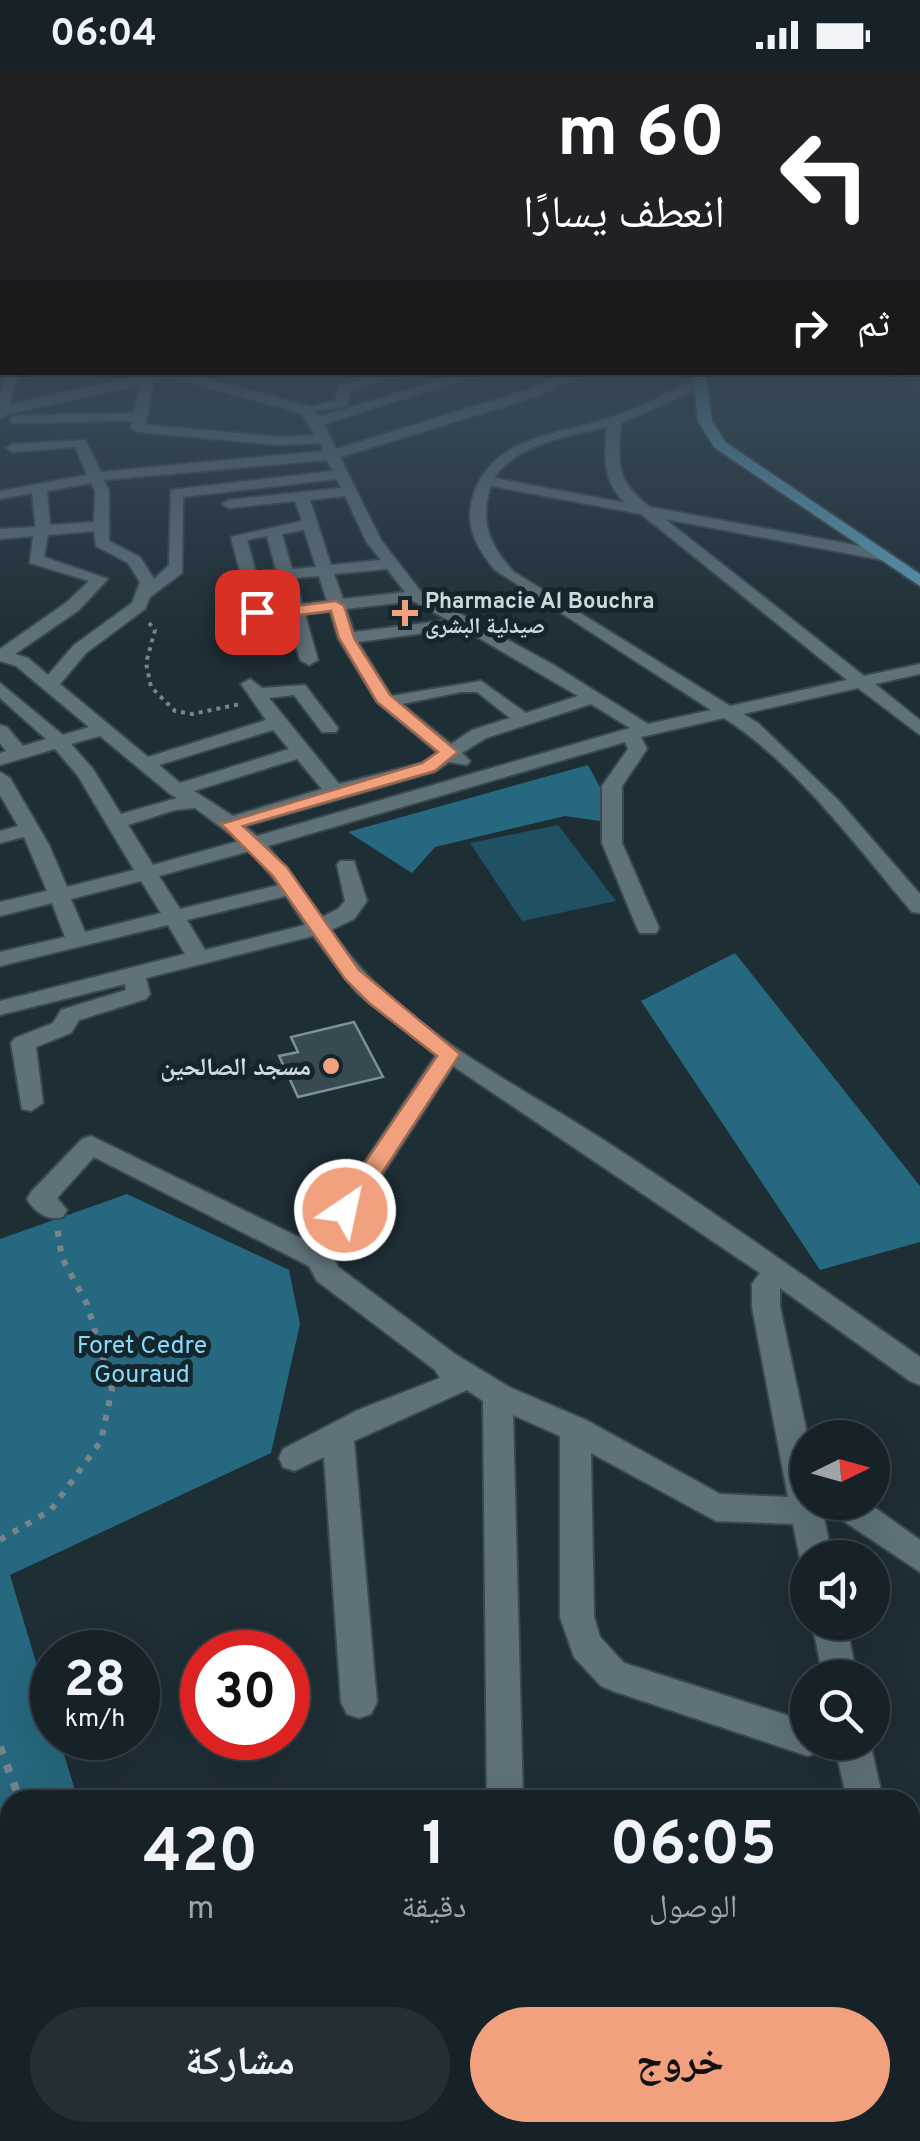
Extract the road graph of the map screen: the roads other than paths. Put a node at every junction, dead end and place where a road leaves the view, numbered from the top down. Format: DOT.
graph roads {
  1 [pos="85,453"];
  2 [pos="273,453"];
  3 [pos="331,453"];
  4 [pos="518,453"];
  5 [pos="611,453"];
  6 [pos="731,453"];
  7 [pos="96,471"];
  8 [pos="341,474"];
  9 [pos="0,481"];
  10 [pos="486,481"];
  11 [pos="39,488"];
  12 [pos="349,491"];
  13 [pos="0,495"];
  14 [pos="301,496"];
  15 [pos="229,504"];
  16 [pos="646,514"];
  17 [pos="310,524"];
  18 [pos="101,526"];
  19 [pos="273,529"];
  20 [pos="41,530"];
  21 [pos="0,534"];
  22 [pos="882,555"];
  23 [pos="390,564"];
  24 [pos="325,571"];
  25 [pos="286,575"];
  26 [pos="249,578"];
  27 [pos="920,581"];
  28 [pos="146,593"];
  29 [pos="416,596"];
  30 [pos="336,606"];
  31 [pos="296,611"];
  32 [pos="460,624"];
  33 [pos="346,638"];
  34 [pos="1,655"];
  35 [pos="309,660"];
  36 [pos="920,669"];
  37 [pos="861,682"];
  38 [pos="50,684"];
  39 [pos="0,688"];
  40 [pos="590,698"];
  41 [pos="387,702"];
  42 [pos="725,712"];
  43 [pos="524,720"];
  44 [pos="277,723"];
  45 [pos="329,728"];
  46 [pos="920,729"];
  47 [pos="102,730"];
  48 [pos="0,731"];
  49 [pos="638,732"];
  50 [pos="58,740"];
  51 [pos="300,752"];
  52 [pos="449,752"];
  53 [pos="9,756"];
  54 [pos="147,764"];
  55 [pos="481,776"];
  56 [pos="3,789"];
  57 [pos="177,790"];
  58 [pos="335,791"];
  59 [pos="200,802"];
  60 [pos="118,821"];
  61 [pos="230,824"];
  62 [pos="29,829"];
  63 [pos="0,837"];
  64 [pos="255,846"];
  65 [pos="347,865"];
  66 [pos="149,872"];
  67 [pos="292,888"];
  68 [pos="60,895"];
  69 [pos="920,908"];
  70 [pos="0,909"];
  71 [pos="175,915"];
  72 [pos="318,928"];
  73 [pos="648,928"];
  74 [pos="77,939"];
  75 [pos="0,959"];
  76 [pos="200,960"];
  77 [pos="134,973"];
  78 [pos="0,1008"];
  79 [pos="450,1054"];
  80 [pos="31,1103"];
  81 [pos="47,1204"];
  82 [pos="320,1259"];
  83 [pos="779,1272"];
  84 [pos="445,1362"];
  85 [pos="920,1373"];
  86 [pos="498,1396"];
  87 [pos="791,1420"];
  88 [pos="574,1429"];
  89 [pos="338,1434"];
  90 [pos="294,1458"];
  91 [pos="790,1511"];
  92 [pos="866,1520"];
  93 [pos="920,1558"];
  94 [pos="359,1702"];
  95 [pos="790,1733"];
  96 [pos="857,1760"];
  97 [pos="505,1790"];
  98 [pos="863,1790"];
  1 -- 7 [label="street"];
  2 -- 7 [label="street"];
  3 -- 8 [label="street"];
  4 -- 10 [label="street"];
  5 -- 16 [label="street"];
  6 -- 22 [label="main road"];
  7 -- 9 [label="street"];
  7 -- 11 [label="street"];
  7 -- 18 [label="street"];
  8 -- 12 [label="street"];
  8 -- 28 [label="street"];
  10 -- 16 [label="street"];
  10 -- 42 [label="street"];
  11 -- 13 [label="street"];
  11 -- 20 [label="street"];
  12 -- 14 [label="street"];
  12 -- 23 [label="street"];
  14 -- 15 [label="street"];
  14 -- 17 [label="street"];
  16 -- 22 [label="street"];
  16 -- 37 [label="street"];
  17 -- 19 [label="street"];
  17 -- 24 [label="street"];
  18 -- 20 [label="street"];
  18 -- 28 [label="street"];
  19 -- 25 [label="street"];
  19 -- 26 [label="street"];
  20 -- 21 [label="street"];
  20 -- 34 [label="street"];
  22 -- 27 [label="main road"];
  23 -- 24 [label="street"];
  23 -- 29 [label="street"];
  24 -- 25 [label="street"];
  24 -- 30 [label="street"];
  25 -- 26 [label="street"];
  25 -- 31 [label="street"];
  26 -- 31 [label="street"];
  28 -- 38 [label="street"];
  29 -- 30 [label="street"];
  29 -- 32 [label="street"];
  30 -- 31 [label="street"];
  30 -- 33 [label="street"];
  31 -- 35 [label="street"];
  32 -- 33 [label="street"];
  32 -- 40 [label="street"];
  33 -- 41 [label="street"];
  34 -- 38 [label="street"];
  36 -- 37 [label="street"];
  37 -- 42 [label="street"];
  37 -- 46 [label="street"];
  38 -- 47 [label="street"];
  39 -- 50 [label="street"];
  40 -- 43 [label="street"];
  40 -- 49 [label="street"];
  41 -- 43 [label="street"];
  41 -- 52 [label="street"];
  42 -- 49 [label="street"];
  42 -- 69 [label="street"];
  43 -- 52 [label="street"];
  44 -- 45 [label="street"];
  44 -- 51 [label="street"];
  44 -- 54 [label="street"];
  47 -- 50 [label="street"];
  47 -- 54 [label="street"];
  48 -- 53 [label="street"];
  49 -- 55 [label="street"];
  49 -- 73 [label="street"];
  50 -- 53 [label="street"];
  50 -- 60 [label="street"];
  51 -- 57 [label="street"];
  51 -- 58 [label="street"];
  52 -- 55 [label="street"];
  52 -- 58 [label="street"];
  54 -- 57 [label="street"];
  55 -- 64 [label="street"];
  56 -- 62 [label="street"];
  57 -- 59 [label="street"];
  58 -- 61 [label="street"];
  59 -- 60 [label="street"];
  59 -- 61 [label="street"];
  60 -- 66 [label="street"];
  61 -- 64 [label="street"];
  62 -- 63 [label="street"];
  62 -- 68 [label="street"];
  64 -- 66 [label="street"];
  64 -- 67 [label="street"];
  65 -- 72 [label="street"];
  66 -- 68 [label="street"];
  66 -- 71 [label="street"];
  67 -- 71 [label="street"];
  67 -- 72 [label="street"];
  68 -- 70 [label="street"];
  68 -- 74 [label="street"];
  71 -- 74 [label="street"];
  71 -- 76 [label="street"];
  72 -- 76 [label="street"];
  72 -- 79 [label="street"];
  74 -- 75 [label="street"];
  76 -- 77 [label="street"];
  77 -- 78 [label="street"];
  77 -- 80 [label="street"];
  79 -- 82 [label="street"];
  79 -- 83 [label="street"];
  81 -- 82 [label="street"];
  82 -- 84 [label="street"];
  83 -- 85 [label="street"];
  83 -- 87 [label="street"];
  84 -- 86 [label="street"];
  84 -- 89 [label="street"];
  86 -- 88 [label="street"];
  86 -- 97 [label="street"];
  88 -- 91 [label="street"];
  88 -- 95 [label="street"];
  89 -- 90 [label="street"];
  89 -- 94 [label="street"];
  92 -- 93 [label="street"];
  96 -- 98 [label="street"];
}
